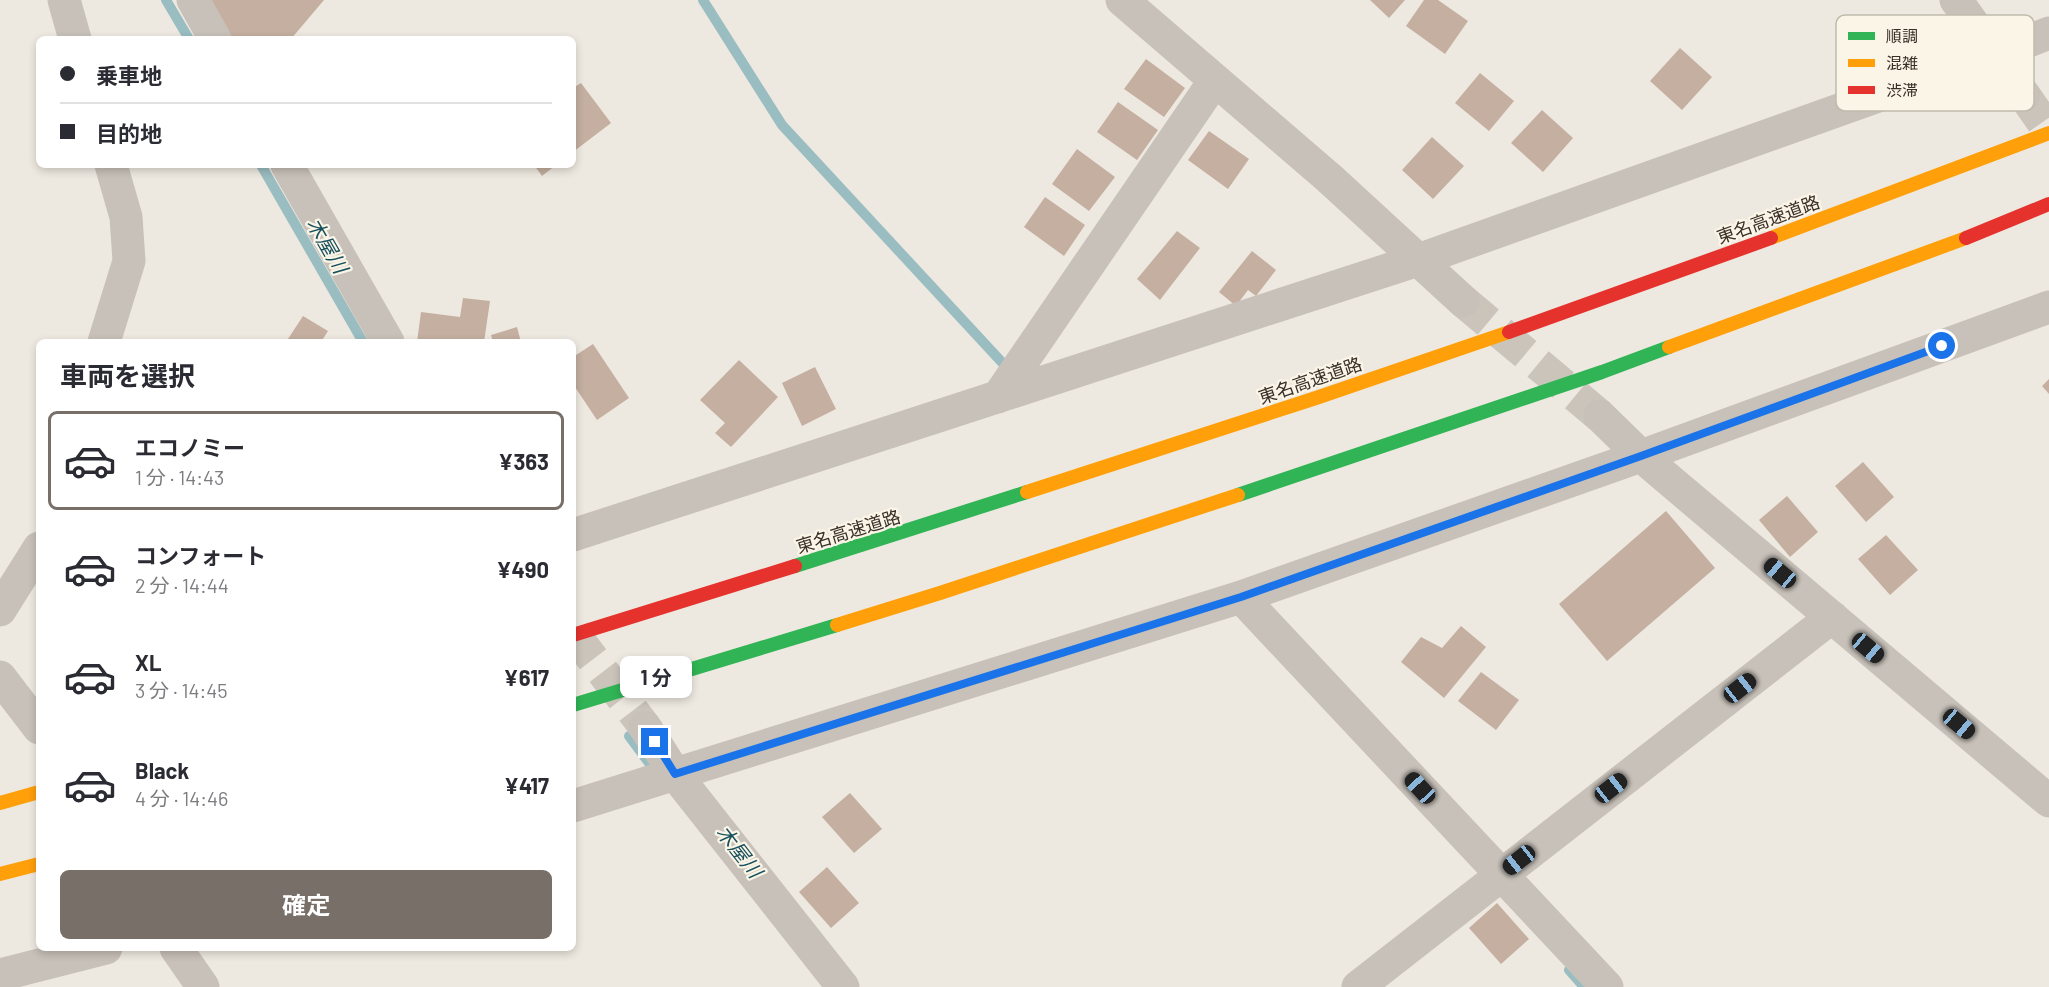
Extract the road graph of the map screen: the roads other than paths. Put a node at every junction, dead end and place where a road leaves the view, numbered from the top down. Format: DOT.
graph roads {
  1 [pos="64,0"];
  2 [pos="193,0"];
  3 [pos="1122,0"];
  4 [pos="1956,0"];
  5 [pos="1967,15"];
  6 [pos="2049,33"];
  7 [pos="74,36"];
  8 [pos="213,36"];
  9 [pos="2034,39"];
  10 [pos="1215,80"];
  11 [pos="1836,111"];
  12 [pos="2049,134"];
  13 [pos="112,168"];
  14 [pos="289,168"];
  15 [pos="2049,204"];
  16 [pos="1418,260"];
  17 [pos="1463,301"];
  18 [pos="2049,307"];
  19 [pos="105,339"];
  20 [pos="386,339"];
  21 [pos="998,397"];
  22 [pos="1600,416"];
  23 [pos="1641,456"];
  24 [pos="576,534"];
  25 [pos="36,553"];
  26 [pos="1241,597"];
  27 [pos="0,609"];
  28 [pos="1832,617"];
  29 [pos="576,634"];
  30 [pos="15,694"];
  31 [pos="576,704"];
  32 [pos="36,724"];
  33 [pos="645,727"];
  34 [pos="674,774"];
  35 [pos="36,793"];
  36 [pos="2049,801"];
  37 [pos="0,803"];
  38 [pos="576,805"];
  39 [pos="36,865"];
  40 [pos="0,874"];
  41 [pos="1501,874"];
  42 [pos="94,951"];
  43 [pos="178,951"];
  44 [pos="0,975"];
  45 [pos="203,987"];
  46 [pos="843,987"];
  47 [pos="1358,987"];
  48 [pos="1607,987"];
  1 -- 7 [label="street"];
  2 -- 8 [label="street"];
  3 -- 10 [label="street"];
  4 -- 5 [label="street"];
  6 -- 9 [label="street"];
  10 -- 16 [label="street"];
  10 -- 21 [label="street"];
  11 -- 16 [label="street"];
  12 -- 29 [label="highway, 東名高速道路"];
  13 -- 19 [label="street"];
  14 -- 20 [label="street"];
  15 -- 31 [label="highway"];
  16 -- 17 [label="street"];
  16 -- 21 [label="street"];
  18 -- 23 [label="street"];
  21 -- 24 [label="street"];
  22 -- 23 [label="street"];
  23 -- 26 [label="street"];
  23 -- 28 [label="street"];
  25 -- 27 [label="street"];
  26 -- 34 [label="street"];
  26 -- 41 [label="street"];
  28 -- 36 [label="street"];
  28 -- 41 [label="street"];
  30 -- 32 [label="street"];
  33 -- 34 [label="street"];
  34 -- 38 [label="street"];
  34 -- 46 [label="street"];
  35 -- 37 [label="highway"];
  39 -- 40 [label="highway"];
  41 -- 47 [label="street"];
  41 -- 48 [label="street"];
  42 -- 44 [label="street"];
  43 -- 45 [label="street"];
}
